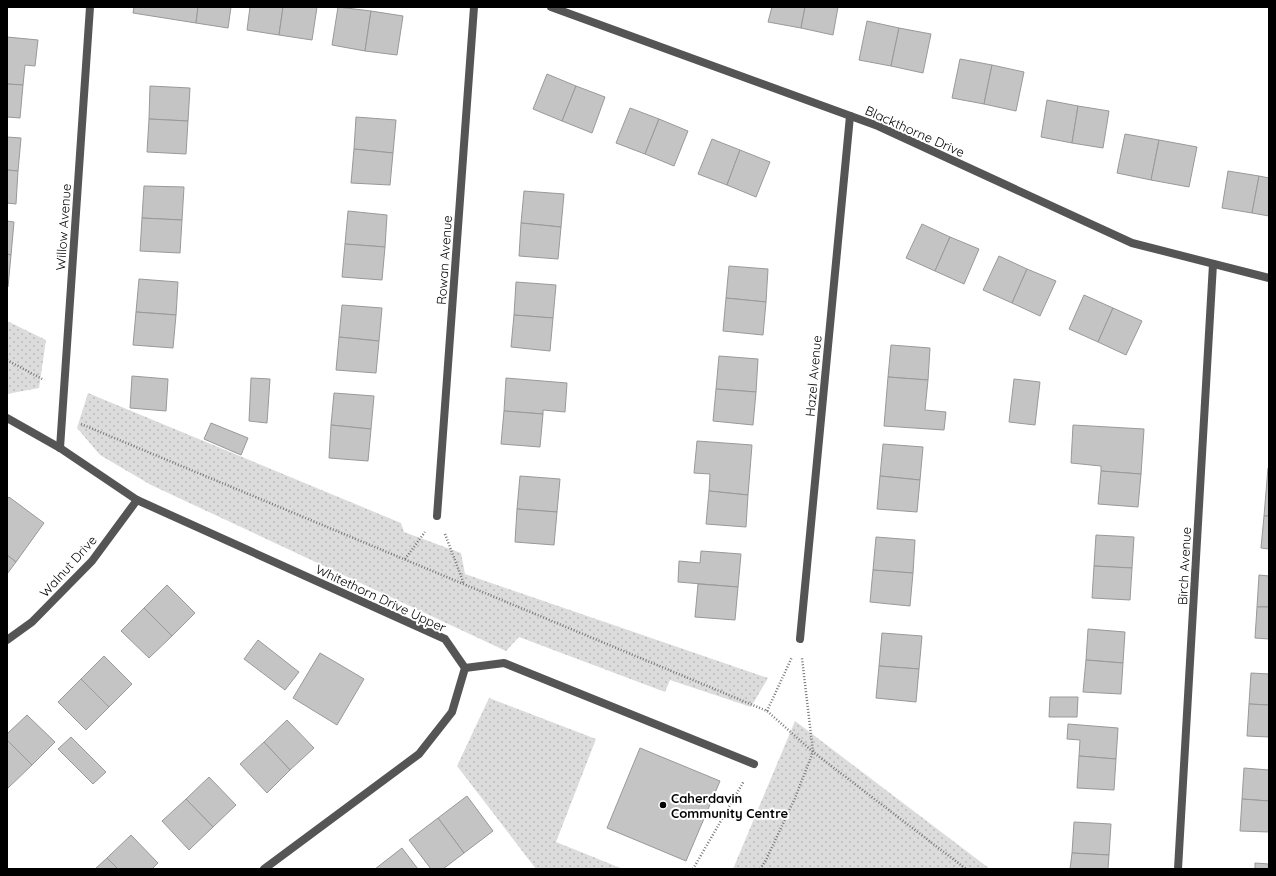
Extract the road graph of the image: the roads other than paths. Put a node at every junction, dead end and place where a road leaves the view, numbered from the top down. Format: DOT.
graph roads {
  1 [pos="90,7"];
  2 [pos="474,7"];
  3 [pos="551,7"];
  4 [pos="850,116"];
  5 [pos="1214,264"];
  6 [pos="1269,278"];
  7 [pos="7,418"];
  8 [pos="60,448"];
  9 [pos="137,500"];
  10 [pos="438,516"];
  11 [pos="800,639"];
  12 [pos="7,640"];
  13 [pos="465,668"];
  14 [pos="754,764"];
  15 [pos="264,869"];
  16 [pos="1178,869"];
  1 -- 8 [label="street, Willow Avenue"];
  2 -- 10 [label="street, Rowan Avenue"];
  3 -- 4 [label="street, Blackthorne Drive"];
  4 -- 5 [label="street, Blackthorne Drive"];
  4 -- 11 [label="street, Hazel Avenue"];
  5 -- 6 [label="street, Blackthorne Drive"];
  5 -- 16 [label="street, Birch Avenue"];
  7 -- 8 [label="street, Whitethorn Drive Upper"];
  8 -- 9 [label="street, Whitethorn Drive Upper"];
  9 -- 12 [label="street, Walnut Drive"];
  9 -- 13 [label="street, Whitethorn Drive Upper"];
  13 -- 14 [label="street"];
  13 -- 15 [label="street"];
}
